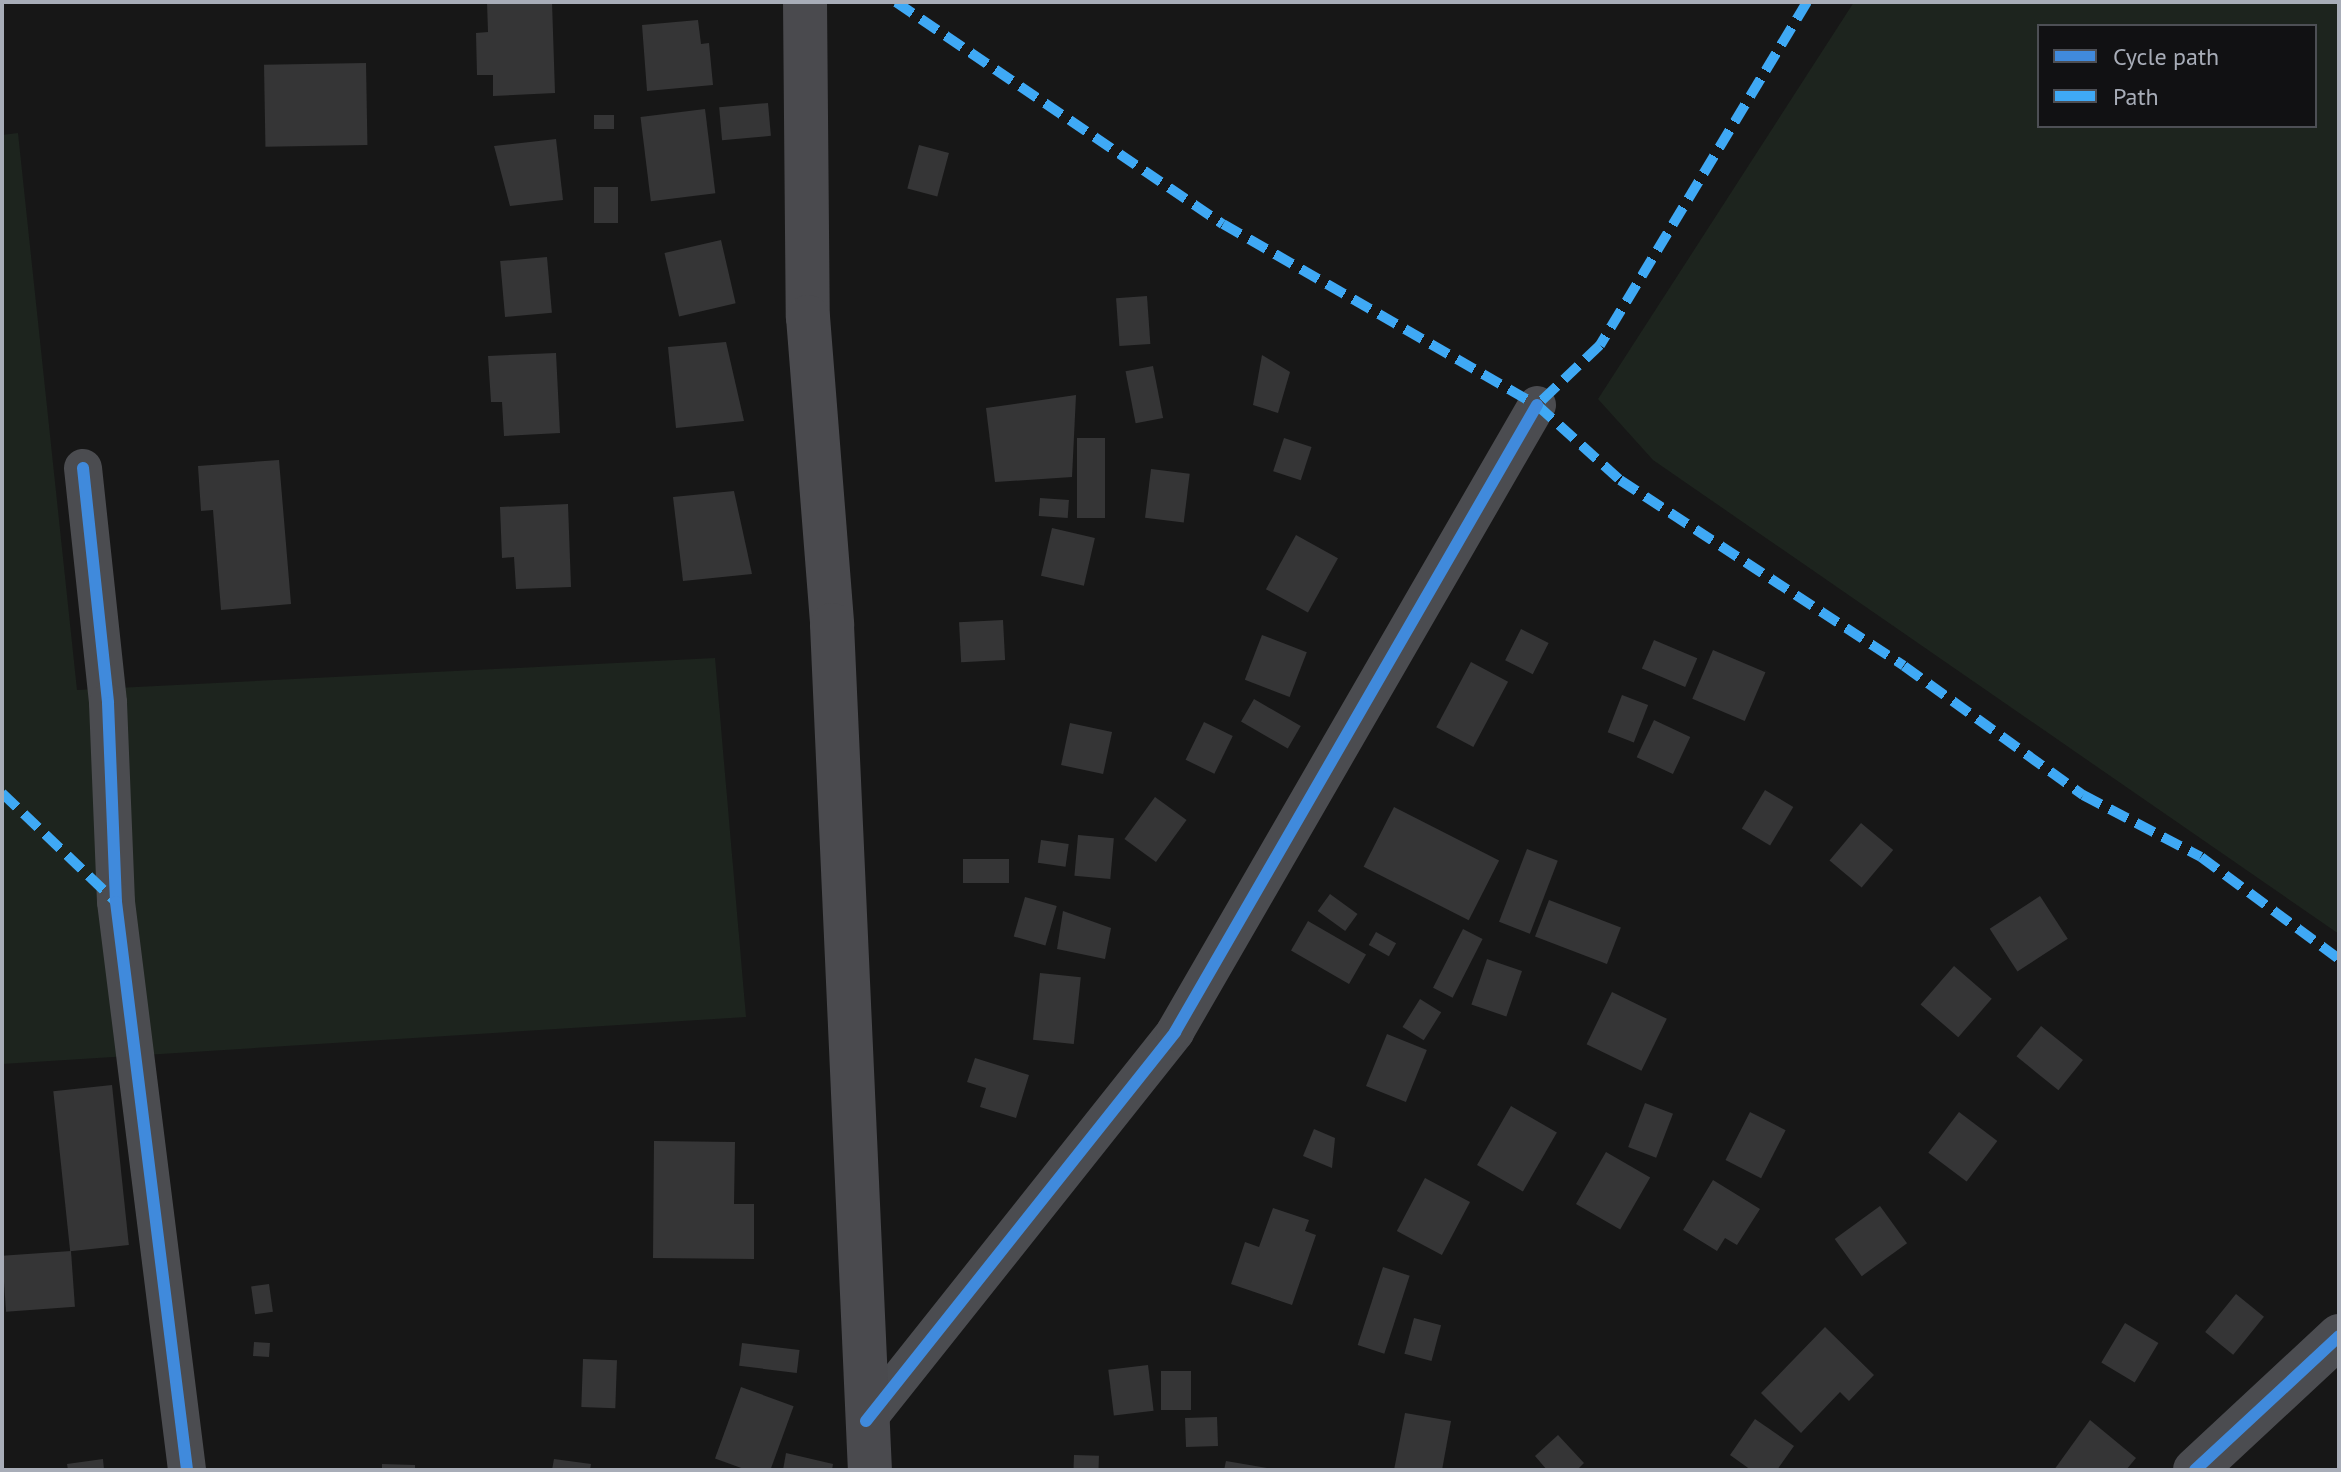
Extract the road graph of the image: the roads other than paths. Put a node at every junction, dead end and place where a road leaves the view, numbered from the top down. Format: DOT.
graph roads {
  1 [pos="805,2"];
  2 [pos="1537,405"];
  3 [pos="83,468"];
  4 [pos="2339,1336"];
  5 [pos="866,1421"];
  6 [pos="187,1470"];
  7 [pos="870,1470"];
  8 [pos="2195,1470"];
  1 -- 5 [label="main road"];
  2 -- 5 [label="street"];
  3 -- 6 [label="street"];
  4 -- 8 [label="street"];
  5 -- 7 [label="main road"];
}
